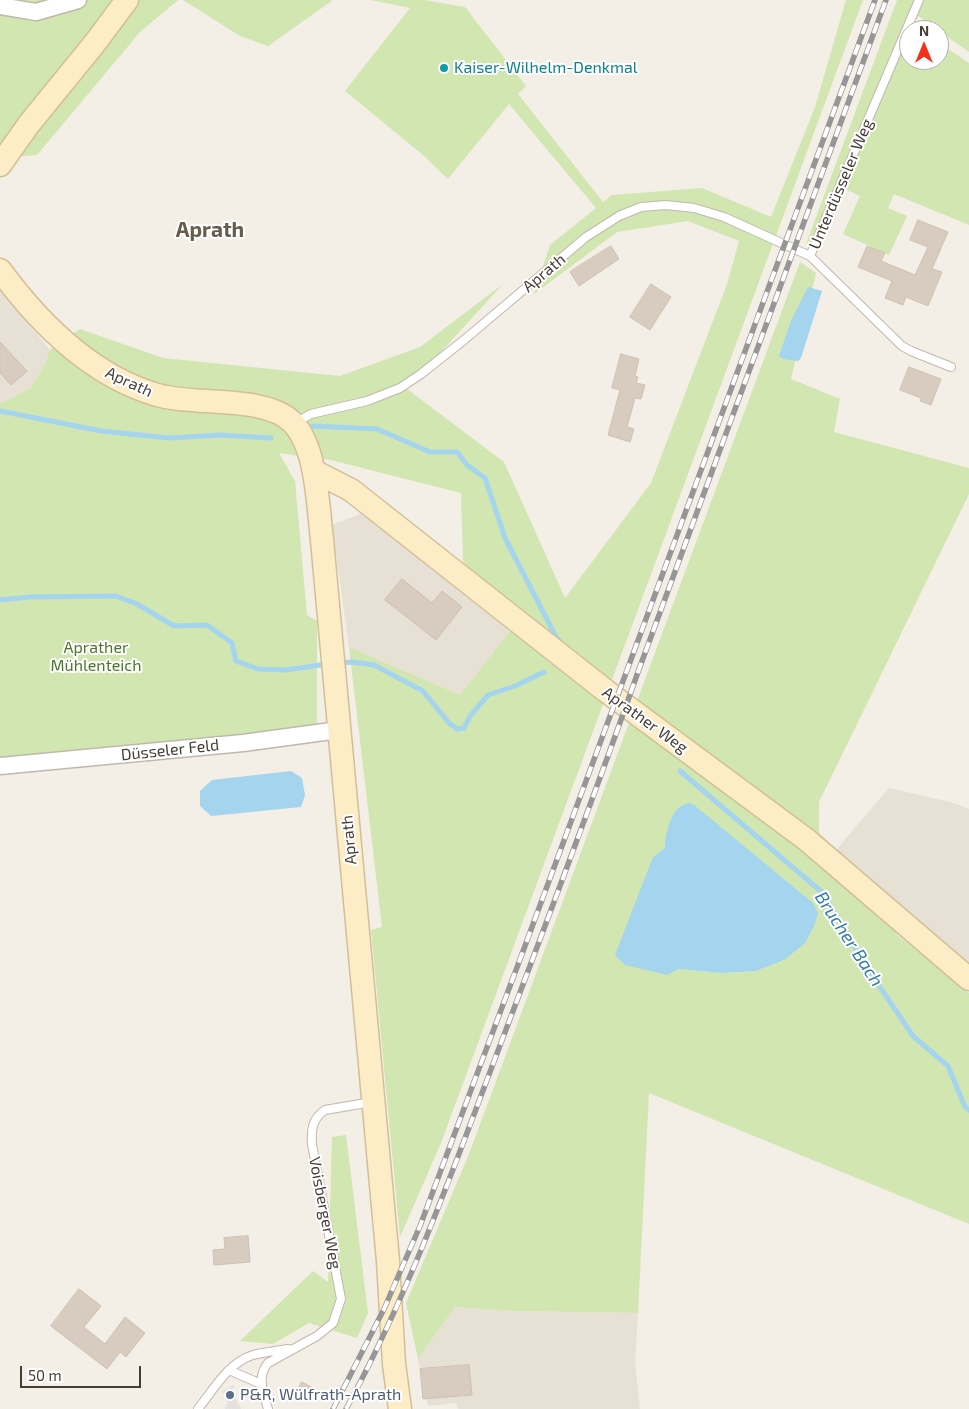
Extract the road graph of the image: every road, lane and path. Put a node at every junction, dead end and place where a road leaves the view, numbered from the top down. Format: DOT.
graph roads {
  1 [pos="78,0"];
  2 [pos="127,0"];
  3 [pos="919,0"];
  4 [pos="0,6"];
  5 [pos="0,165"];
  6 [pos="810,256"];
  7 [pos="0,270"];
  8 [pos="951,367"];
  9 [pos="294,424"];
  10 [pos="314,471"];
  11 [pos="339,730"];
  12 [pos="0,766"];
  13 [pos="969,979"];
  14 [pos="374,1102"];
  15 [pos="295,1348"];
  16 [pos="230,1370"];
  17 [pos="261,1384"];
  18 [pos="198,1409"];
  19 [pos="268,1409"];
  20 [pos="400,1409"];
  1 -- 4 [label="street"];
  2 -- 5 [label="main road"];
  3 -- 6 [label="lane, Unterdüsseler Weg"];
  6 -- 8 [label="lane, Unterdüsseler Weg"];
  6 -- 9 [label="lane, Aprath"];
  7 -- 9 [label="main road, Aprath"];
  9 -- 10 [label="main road, Aprath"];
  10 -- 11 [label="main road, Aprath"];
  10 -- 13 [label="main road, Aprather Weg"];
  11 -- 12 [label="street, Düsseler Feld"];
  11 -- 14 [label="main road, Aprath"];
  14 -- 15 [label="lane, Voisberger Weg"];
  14 -- 20 [label="main road, Aprath"];
  15 -- 16 [label="lane, Voisberger Weg"];
  15 -- 17 [label="lane, Voisberger Weg"];
  16 -- 17 [label="lane"];
  16 -- 18 [label="lane, Voisberger Weg"];
  17 -- 19 [label="lane"];
}
